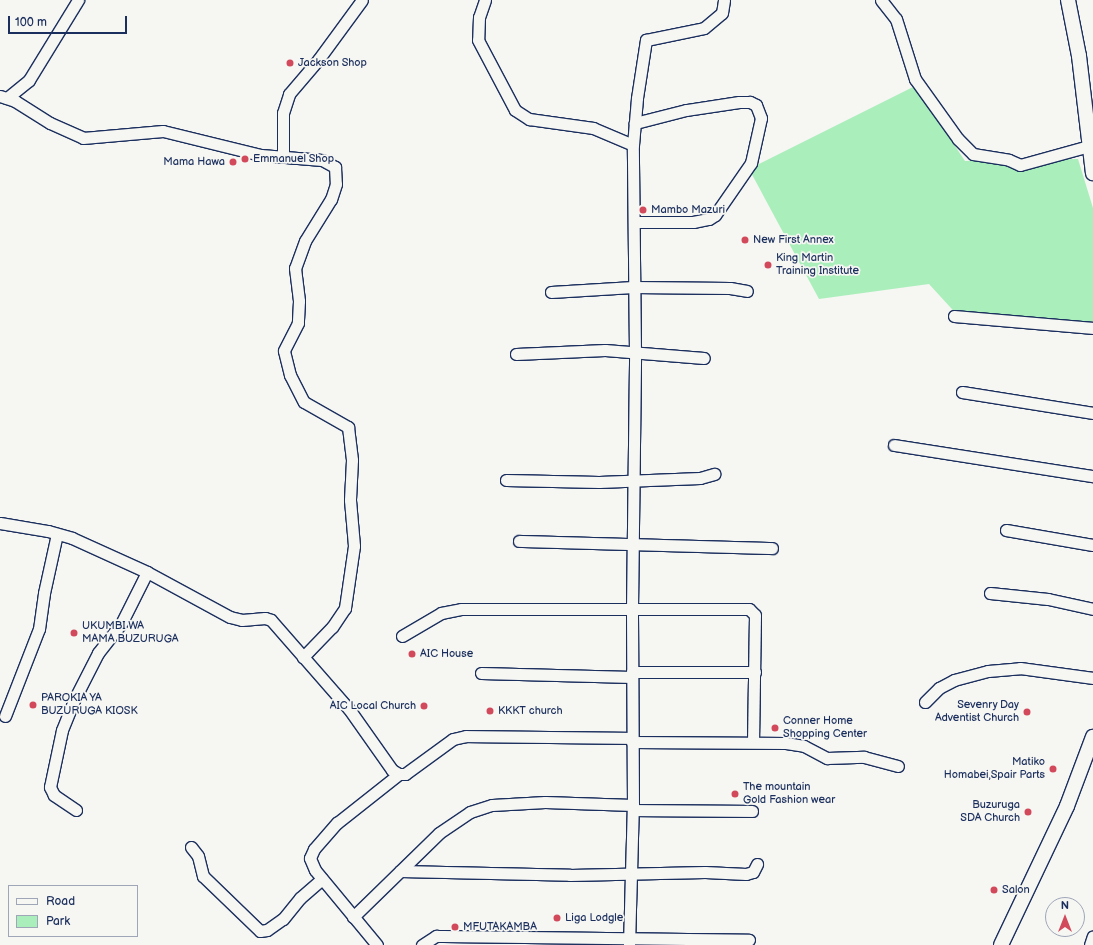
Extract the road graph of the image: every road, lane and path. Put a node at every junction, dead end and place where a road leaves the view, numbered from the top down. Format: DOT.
graph roads {
  1 [pos="78,0"];
  2 [pos="362,0"];
  3 [pos="485,0"];
  4 [pos="724,0"];
  5 [pos="881,0"];
  6 [pos="1068,0"];
  7 [pos="4,97"];
  8 [pos="635,123"];
  9 [pos="633,144"];
  10 [pos="1089,146"];
  11 [pos="283,157"];
  12 [pos="1093,173"];
  13 [pos="634,222"];
  14 [pos="633,288"];
  15 [pos="747,291"];
  16 [pos="551,292"];
  17 [pos="954,316"];
  18 [pos="1093,328"];
  19 [pos="635,353"];
  20 [pos="516,354"];
  21 [pos="704,358"];
  22 [pos="962,392"];
  23 [pos="1093,412"];
  24 [pos="894,444"];
  25 [pos="714,474"];
  26 [pos="1093,476"];
  27 [pos="506,480"];
  28 [pos="634,481"];
  29 [pos="0,522"];
  30 [pos="1006,530"];
  31 [pos="57,534"];
  32 [pos="519,541"];
  33 [pos="632,544"];
  34 [pos="1093,545"];
  35 [pos="772,548"];
  36 [pos="147,572"];
  37 [pos="990,593"];
  38 [pos="632,609"];
  39 [pos="1093,609"];
  40 [pos="402,636"];
  41 [pos="303,657"];
  42 [pos="481,672"];
  43 [pos="755,672"];
  44 [pos="632,675"];
  45 [pos="1093,678"];
  46 [pos="925,702"];
  47 [pos="5,716"];
  48 [pos="1093,737"];
  49 [pos="632,740"];
  50 [pos="753,742"];
  51 [pos="898,766"];
  52 [pos="399,774"];
  53 [pos="633,808"];
  54 [pos="76,810"];
  55 [pos="752,811"];
  56 [pos="191,847"];
  57 [pos="757,864"];
  58 [pos="400,871"];
  59 [pos="631,875"];
  60 [pos="322,879"];
  61 [pos="354,917"];
  62 [pos="1093,936"];
  63 [pos="749,940"];
  64 [pos="629,941"];
  65 [pos="376,945"];
  66 [pos="422,945"];
  67 [pos="1000,945"];
  68 [pos="1090,945"];
  1 -- 7 [label="street"];
  2 -- 11 [label="street"];
  3 -- 9 [label="street"];
  4 -- 8 [label="street"];
  5 -- 10 [label="street"];
  6 -- 10 [label="main road"];
  7 -- 11 [label="street"];
  8 -- 9 [label="street"];
  8 -- 13 [label="street"];
  9 -- 13 [label="street"];
  10 -- 12 [label="main road"];
  11 -- 41 [label="street"];
  13 -- 14 [label="street"];
  14 -- 15 [label="street"];
  14 -- 16 [label="street"];
  14 -- 19 [label="street"];
  17 -- 18 [label="street"];
  19 -- 20 [label="street"];
  19 -- 21 [label="street"];
  19 -- 28 [label="street"];
  22 -- 23 [label="street"];
  24 -- 26 [label="street"];
  25 -- 28 [label="street"];
  27 -- 28 [label="street"];
  28 -- 33 [label="street"];
  29 -- 31 [label="street"];
  30 -- 34 [label="street"];
  31 -- 36 [label="street"];
  31 -- 47 [label="street"];
  32 -- 33 [label="street"];
  33 -- 35 [label="street"];
  33 -- 38 [label="street"];
  36 -- 41 [label="street"];
  36 -- 54 [label="street"];
  37 -- 39 [label="street"];
  38 -- 40 [label="street"];
  38 -- 43 [label="street"];
  38 -- 44 [label="street"];
  41 -- 52 [label="street"];
  42 -- 44 [label="street"];
  43 -- 44 [label="street"];
  43 -- 50 [label="street"];
  44 -- 49 [label="street"];
  45 -- 46 [label="street"];
  48 -- 67 [label="main road"];
  49 -- 50 [label="street"];
  49 -- 52 [label="street"];
  49 -- 53 [label="street"];
  50 -- 51 [label="street"];
  52 -- 60 [label="street"];
  53 -- 55 [label="street"];
  53 -- 58 [label="street"];
  53 -- 59 [label="street"];
  56 -- 60 [label="street"];
  57 -- 59 [label="street"];
  58 -- 59 [label="street"];
  58 -- 61 [label="street"];
  59 -- 64 [label="street"];
  60 -- 61 [label="street"];
  61 -- 65 [label="street"];
  62 -- 68 [label="street"];
  63 -- 64 [label="street"];
  64 -- 66 [label="street"];
}
